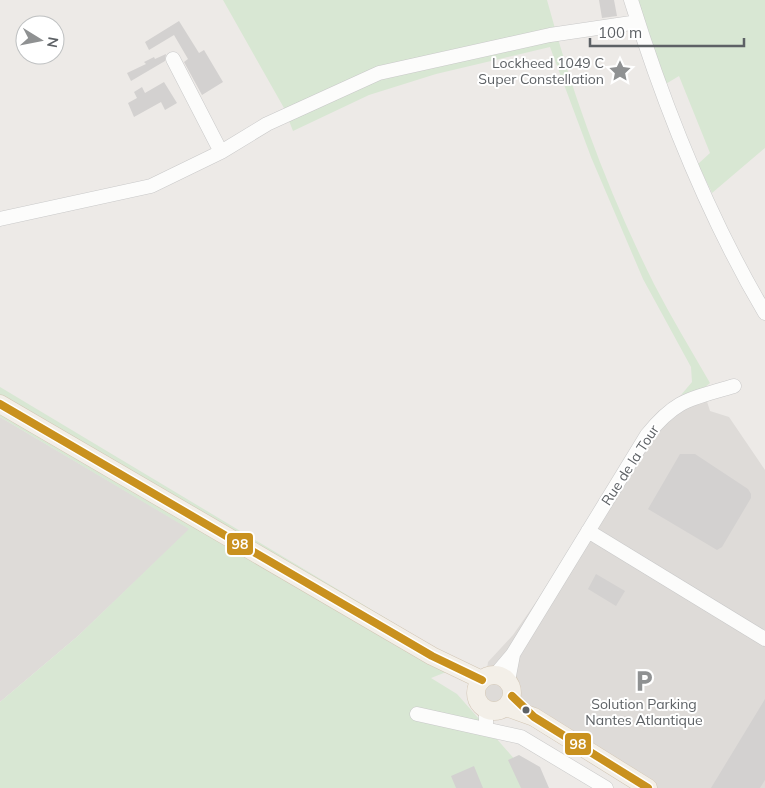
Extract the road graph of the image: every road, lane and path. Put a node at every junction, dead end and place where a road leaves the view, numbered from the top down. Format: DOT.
graph roads {
  1 [pos="632,0"];
  2 [pos="638,22"];
  3 [pos="173,59"];
  4 [pos="221,152"];
  5 [pos="0,219"];
  6 [pos="765,313"];
  7 [pos="734,386"];
  8 [pos="0,404"];
  9 [pos="588,531"];
  10 [pos="765,639"];
  11 [pos="495,693"];
  12 [pos="417,714"];
  13 [pos="486,729"];
  14 [pos="606,788"];
  15 [pos="648,788"];
  1 -- 2 [label="street"];
  2 -- 4 [label="street"];
  2 -- 6 [label="street"];
  3 -- 4 [label="street"];
  4 -- 5 [label="street"];
  7 -- 9 [label="street, Rue de la Tour"];
  8 -- 11 [label="main road"];
  9 -- 10 [label="street"];
  9 -- 11 [label="street, Rue de la Tour"];
  11 -- 13 [label="street, Rue de la Tour"];
  11 -- 15 [label="main road"];
  12 -- 13 [label="street"];
  13 -- 14 [label="street"];
}
